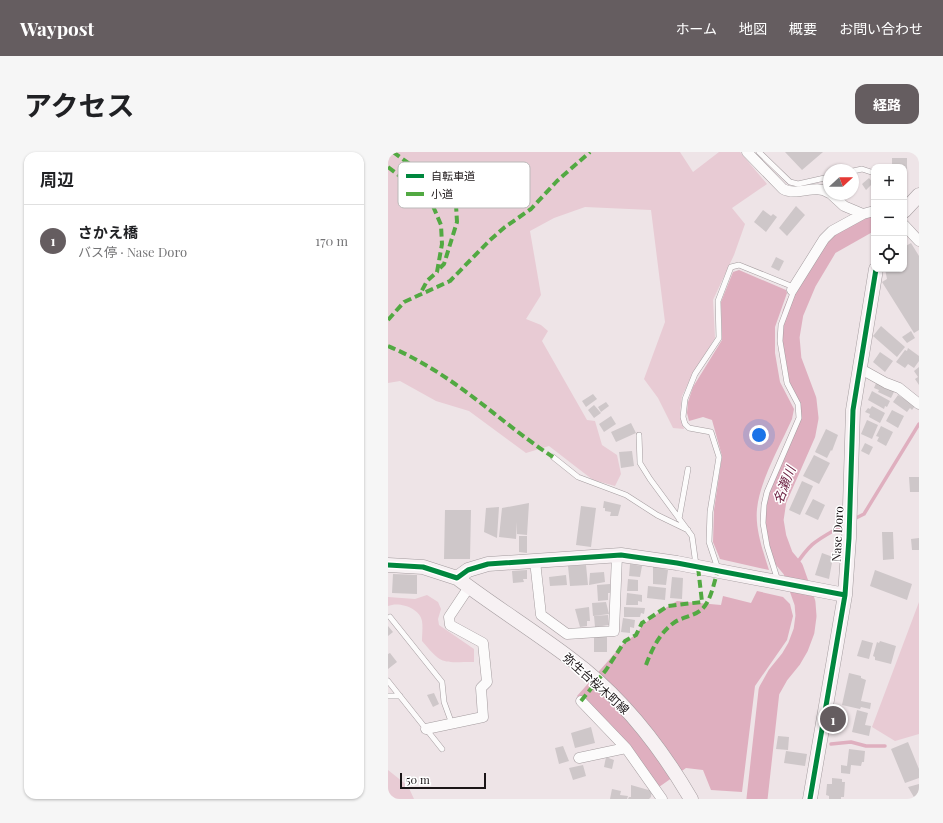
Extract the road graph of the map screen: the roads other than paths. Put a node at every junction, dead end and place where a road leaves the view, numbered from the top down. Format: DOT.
graph roads {
  1 [pos="747,152"];
  2 [pos="759,152"];
  3 [pos="859,170"];
  4 [pos="871,172"];
  5 [pos="823,178"];
  6 [pos="823,190"];
  7 [pos="919,195"];
  8 [pos="838,200"];
  9 [pos="907,207"];
  10 [pos="871,212"];
  11 [pos="863,214"];
  12 [pos="907,228"];
  13 [pos="919,241"];
  14 [pos="875,272"];
  15 [pos="792,290"];
  16 [pos="859,368"];
  17 [pos="919,404"];
  18 [pos="640,436"];
  19 [pos="553,456"];
  20 [pos="688,469"];
  21 [pos="679,519"];
  22 [pos="688,530"];
  23 [pos="618,555"];
  24 [pos="535,561"];
  25 [pos="388,564"];
  26 [pos="696,566"];
  27 [pos="718,570"];
  28 [pos="457,578"];
  29 [pos="781,582"];
  30 [pos="469,587"];
  31 [pos="844,595"];
  32 [pos="390,617"];
  33 [pos="388,681"];
  34 [pos="388,696"];
  35 [pos="400,696"];
  36 [pos="581,701"];
  37 [pos="452,724"];
  38 [pos="426,730"];
  39 [pos="442,748"];
  40 [pos="626,748"];
  41 [pos="578,758"];
  42 [pos="662,799"];
  43 [pos="691,799"];
  44 [pos="810,799"];
  1 -- 6 [label="street"];
  2 -- 5 [label="lane"];
  3 -- 4 [label="lane"];
  7 -- 9 [label="street"];
  8 -- 11 [label="street"];
  10 -- 11 [label="street"];
  11 -- 15 [label="street"];
  12 -- 13 [label="street"];
  14 -- 16 [label="street, Nase Doro"];
  15 -- 27 [label="lane"];
  15 -- 29 [label="lane"];
  16 -- 17 [label="street"];
  16 -- 31 [label="street, Nase Doro"];
  18 -- 21 [label="lane"];
  19 -- 22 [label="lane"];
  20 -- 21 [label="lane"];
  21 -- 22 [label="lane"];
  22 -- 26 [label="lane"];
  23 -- 24 [label="street"];
  23 -- 24 [label="street"];
  23 -- 26 [label="street"];
  24 -- 28 [label="street"];
  25 -- 28 [label="street, 弥生台桜木町線"];
  26 -- 27 [label="street"];
  27 -- 29 [label="street"];
  28 -- 30 [label="street, 弥生台桜木町線"];
  29 -- 31 [label="street"];
  30 -- 37 [label="street"];
  30 -- 43 [label="street, 弥生台桜木町線"];
  31 -- 44 [label="street, Nase Doro"];
  32 -- 37 [label="lane"];
  33 -- 35 [label="lane"];
  34 -- 35 [label="lane"];
  35 -- 38 [label="lane"];
  36 -- 40 [label="street"];
  37 -- 38 [label="street"];
  38 -- 39 [label="lane"];
  40 -- 41 [label="street"];
  40 -- 42 [label="street"];
}
